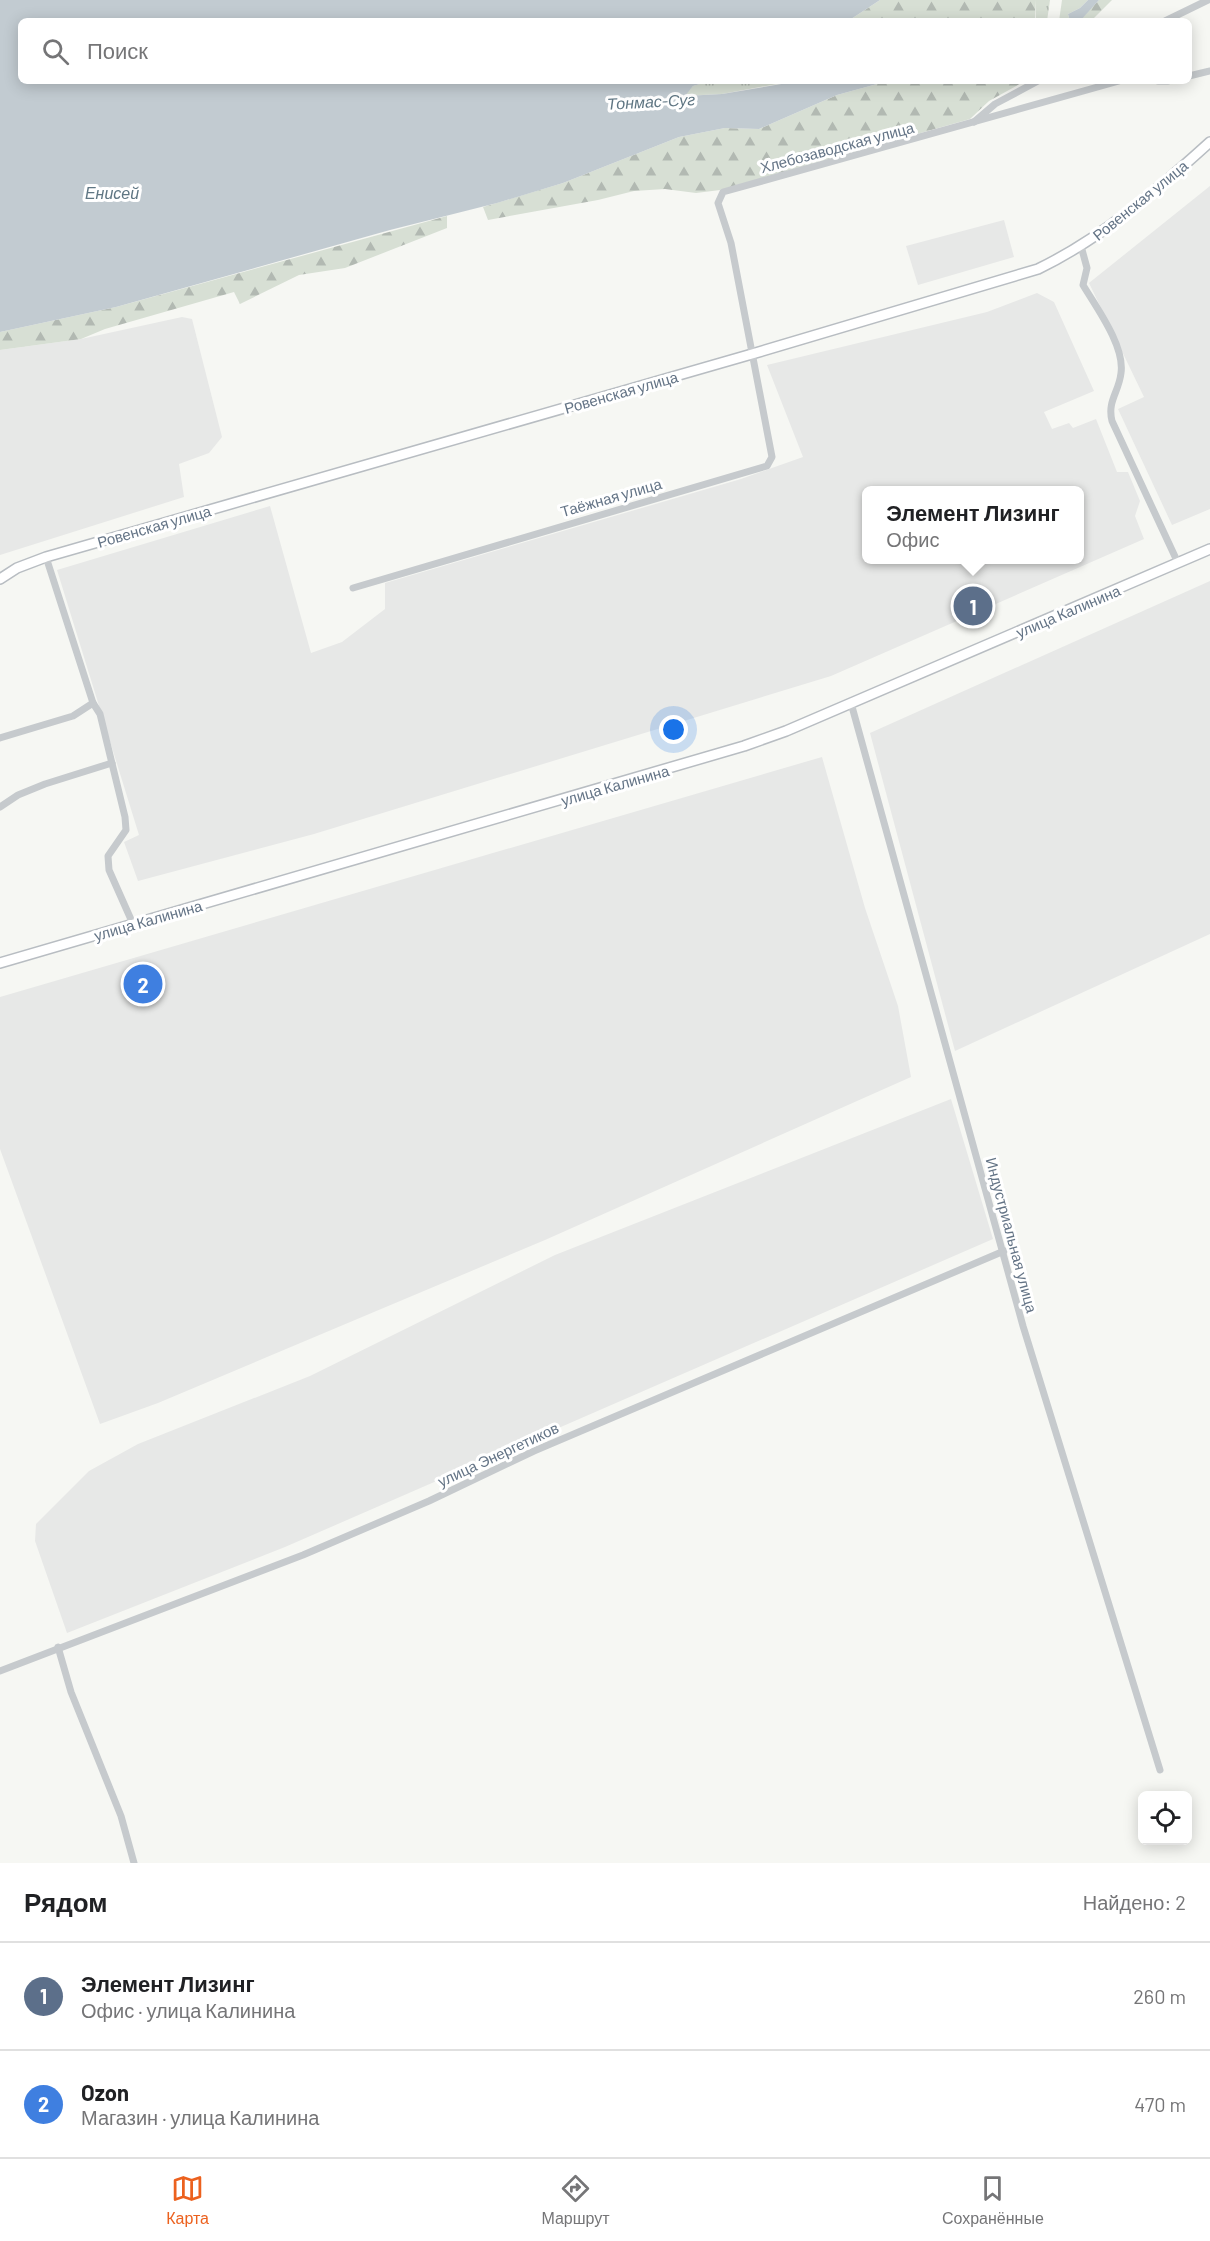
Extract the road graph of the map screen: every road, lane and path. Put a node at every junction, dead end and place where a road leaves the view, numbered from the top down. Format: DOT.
graph roads {
  1 [pos="1208,0"];
  2 [pos="1171,18"];
  3 [pos="1210,71"];
  4 [pos="1192,75"];
  5 [pos="1032,84"];
  6 [pos="1109,84"];
  7 [pos="972,124"];
  8 [pos="1210,142"];
  9 [pos="1081,246"];
  10 [pos="752,354"];
  11 [pos="1210,549"];
  12 [pos="46,557"];
  13 [pos="1178,563"];
  14 [pos="0,579"];
  15 [pos="353,588"];
  16 [pos="93,703"];
  17 [pos="851,703"];
  18 [pos="0,738"];
  19 [pos="112,763"];
  20 [pos="0,807"];
  21 [pos="133,924"];
  22 [pos="0,963"];
  23 [pos="1004,1251"];
  24 [pos="58,1647"];
  25 [pos="0,1671"];
  26 [pos="1160,1770"];
  27 [pos="134,1863"];
  1 -- 2 [label="street"];
  3 -- 4 [label="street"];
  5 -- 7 [label="street"];
  6 -- 7 [label="street, Хлебозаводская улица"];
  7 -- 10 [label="street, Хлебозаводская улица"];
  8 -- 9 [label="main road, Ровенская улица"];
  9 -- 10 [label="main road, Ровенская улица"];
  9 -- 13 [label="street"];
  10 -- 12 [label="main road, Ровенская улица"];
  10 -- 15 [label="street, Таёжная улица"];
  11 -- 13 [label="main road, улица Калинина"];
  12 -- 14 [label="main road, Ровенская улица"];
  12 -- 16 [label="street"];
  13 -- 17 [label="main road, улица Калинина"];
  16 -- 18 [label="street"];
  16 -- 19 [label="street"];
  17 -- 21 [label="main road, улица Калинина"];
  17 -- 23 [label="street, Индустриальная улица"];
  19 -- 20 [label="street"];
  19 -- 21 [label="street"];
  21 -- 22 [label="main road, улица Калинина"];
  23 -- 24 [label="street, улица Энергетиков"];
  23 -- 26 [label="street, Индустриальная улица"];
  24 -- 25 [label="street, улица Энергетиков"];
  24 -- 27 [label="street"];
}
